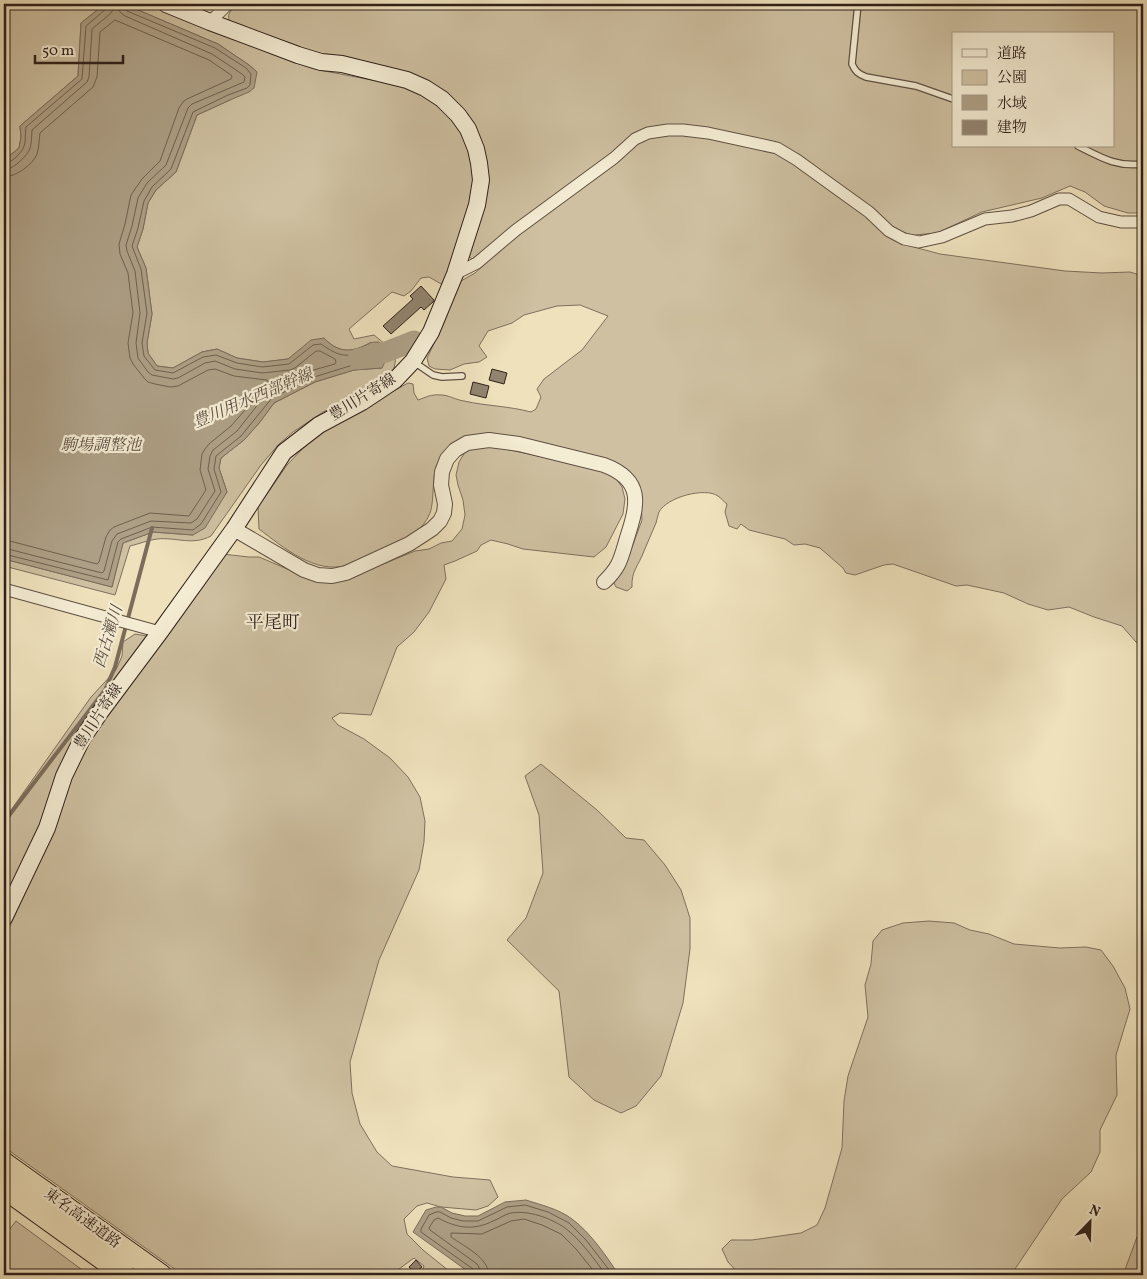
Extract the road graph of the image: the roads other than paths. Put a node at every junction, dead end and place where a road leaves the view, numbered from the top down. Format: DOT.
graph roads {
  1 [pos="166,4"];
  2 [pos="228,4"];
  3 [pos="858,4"];
  4 [pos="210,22"];
  5 [pos="952,99"];
  6 [pos="1082,148"];
  7 [pos="1143,164"];
  8 [pos="1143,222"];
  9 [pos="455,274"];
  10 [pos="413,361"];
  11 [pos="462,376"];
  12 [pos="234,529"];
  13 [pos="604,582"];
  14 [pos="4,589"];
  15 [pos="160,632"];
  16 [pos="4,918"];
  17 [pos="4,1163"];
  18 [pos="4,1188"];
  19 [pos="125,1275"];
  20 [pos="161,1275"];
  1 -- 4 [label="main road, 豊川片寄線"];
  2 -- 4 [label="street"];
  3 -- 5 [label="lane"];
  4 -- 9 [label="main road, 豊川片寄線"];
  6 -- 7 [label="lane"];
  8 -- 9 [label="street"];
  9 -- 10 [label="main road, 豊川片寄線"];
  10 -- 11 [label="lane"];
  10 -- 12 [label="main road, 豊川片寄線"];
  12 -- 13 [label="street"];
  12 -- 15 [label="main road, 豊川片寄線"];
  14 -- 15 [label="street"];
  15 -- 16 [label="main road, 豊川片寄線"];
  17 -- 20 [label="highway, 東名高速道路"];
  18 -- 19 [label="highway, 東名高速道路"];
}
